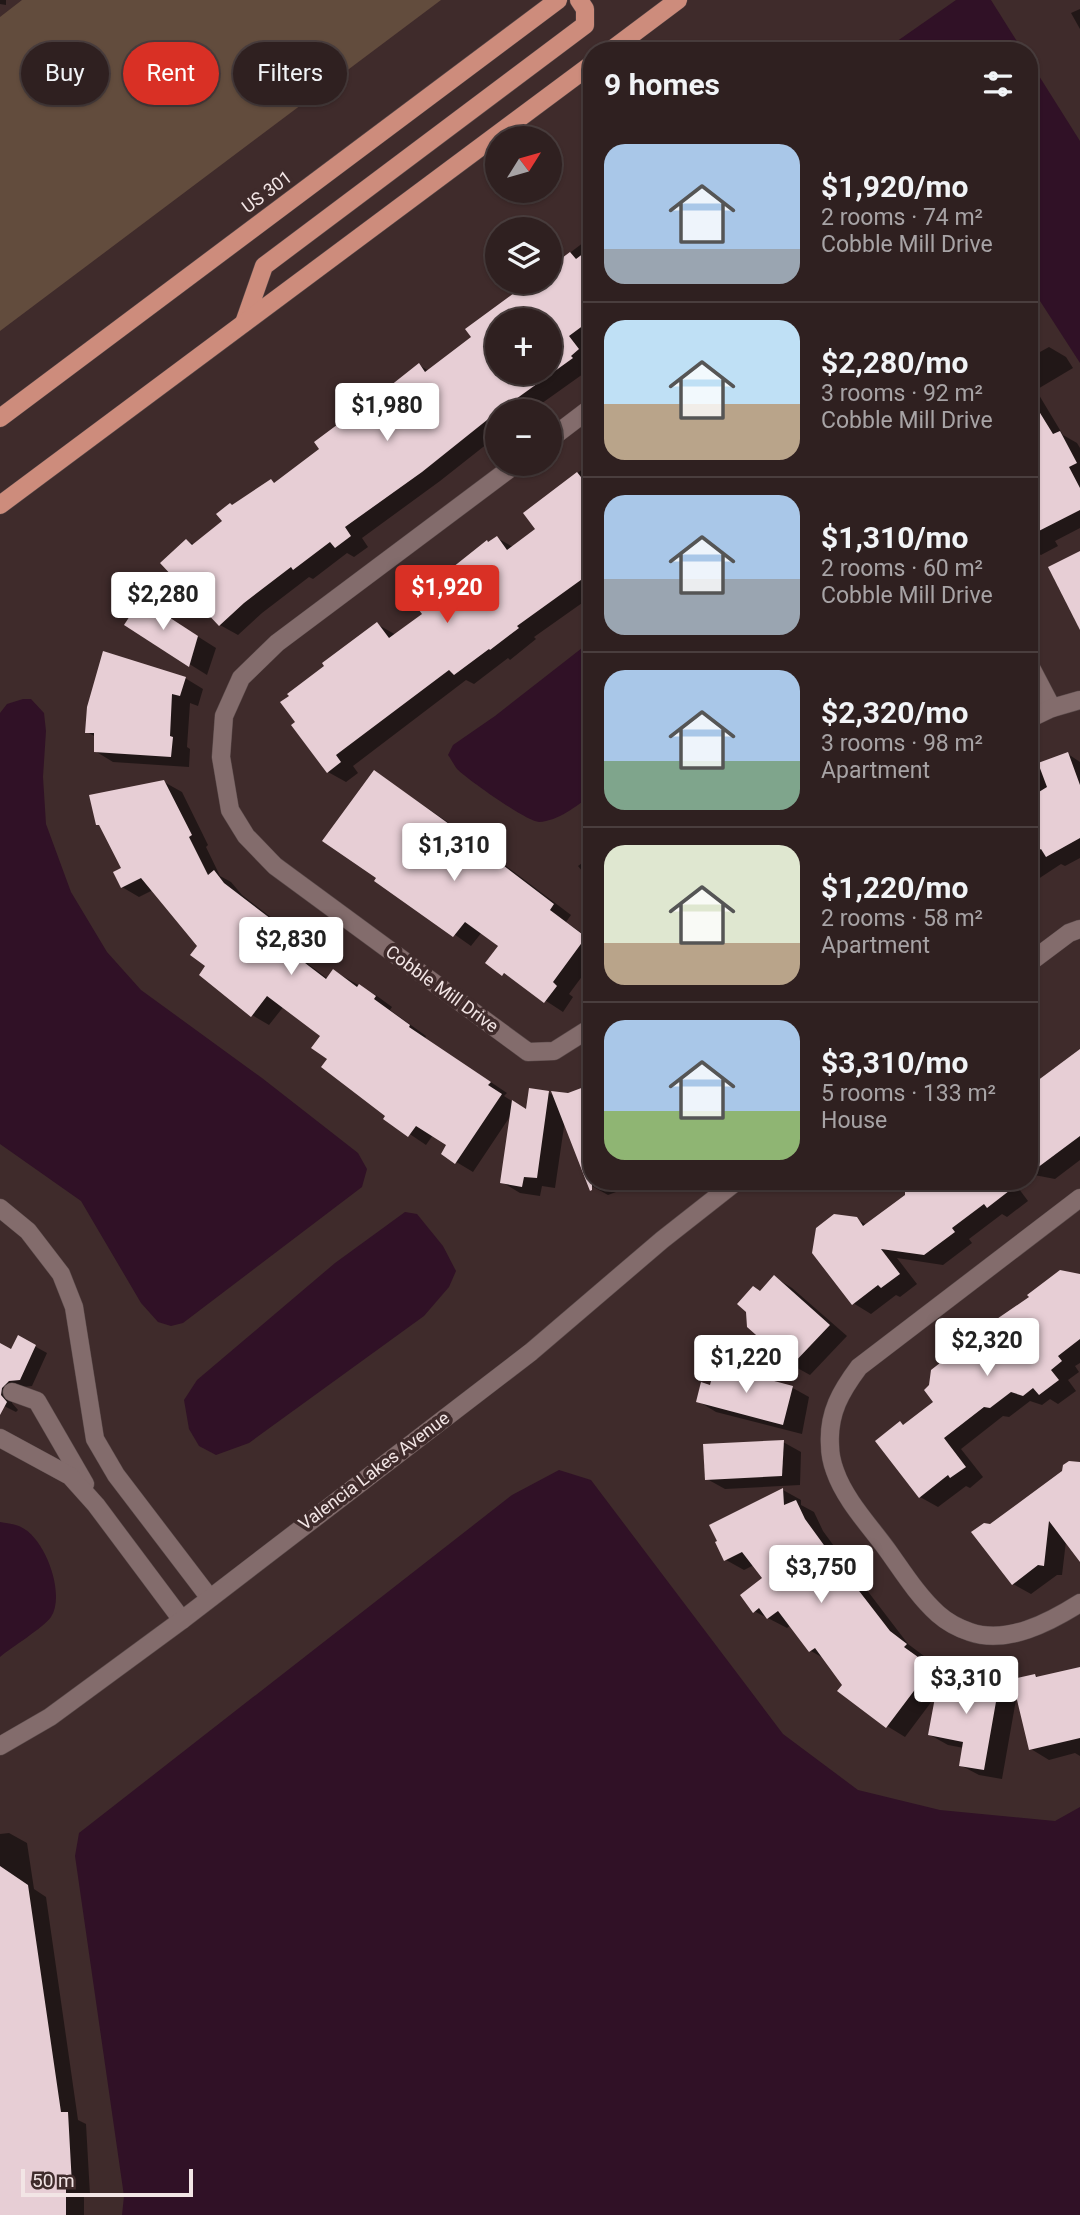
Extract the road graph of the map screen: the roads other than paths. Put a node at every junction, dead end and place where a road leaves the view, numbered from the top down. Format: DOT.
graph roads {
  1 [pos="558,0"];
  2 [pos="579,0"];
  3 [pos="669,3"];
  4 [pos="621,42"];
  5 [pos="583,71"];
  6 [pos="244,323"];
  7 [pos="583,414"];
  8 [pos="0,418"];
  9 [pos="562,430"];
  10 [pos="500,476"];
  11 [pos="0,505"];
  12 [pos="1038,681"];
  13 [pos="1080,700"];
  14 [pos="1052,708"];
  15 [pos="1038,715"];
  16 [pos="1080,929"];
  17 [pos="1038,956"];
  18 [pos="583,1033"];
  19 [pos="726,1190"];
  20 [pos="1080,1198"];
  21 [pos="0,1208"];
  22 [pos="12,1392"];
  23 [pos="0,1438"];
  24 [pos="106,1518"];
  25 [pos="209,1597"];
  26 [pos="1080,1603"];
  27 [pos="182,1620"];
  28 [pos="0,1746"];
  1 -- 8 [label="main road, US 301 / US 301"];
  2 -- 6 [label="main road"];
  3 -- 4 [label="main road"];
  5 -- 6 [label="main road"];
  6 -- 11 [label="main road"];
  7 -- 9 [label="street"];
  10 -- 18 [label="street, Cobble Mill Drive"];
  12 -- 14 [label="street"];
  13 -- 14 [label="street"];
  14 -- 15 [label="street"];
  16 -- 17 [label="street"];
  19 -- 25 [label="street, Valencia Lakes Avenue"];
  20 -- 26 [label="street"];
  21 -- 25 [label="street"];
  22 -- 24 [label="street"];
  23 -- 24 [label="street"];
  24 -- 27 [label="street"];
  25 -- 27 [label="street, Valencia Lakes Avenue"];
  27 -- 28 [label="street, Valencia Lakes Avenue"];
}
